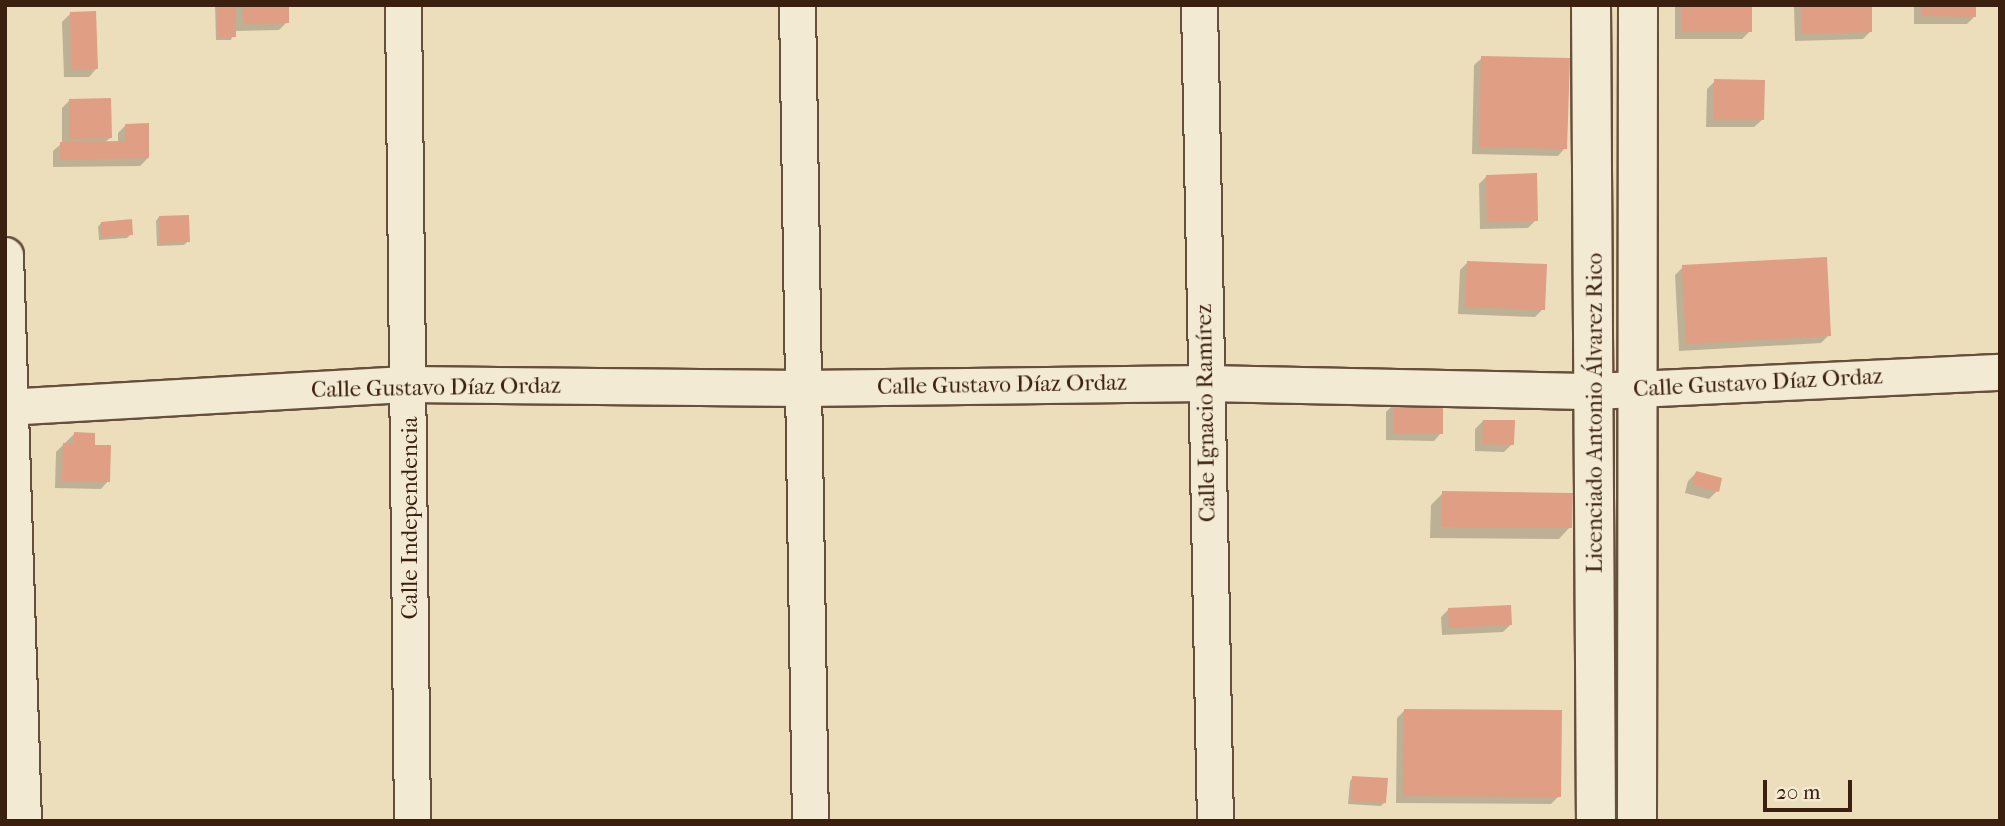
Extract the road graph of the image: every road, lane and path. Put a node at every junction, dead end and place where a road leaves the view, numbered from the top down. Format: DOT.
graph roads {
  1 [pos="403,5"];
  2 [pos="797,5"];
  3 [pos="1199,5"];
  4 [pos="1591,5"];
  5 [pos="1638,5"];
  6 [pos="5,255"];
  7 [pos="2000,372"];
  8 [pos="1205,383"];
  9 [pos="410,384"];
  10 [pos="801,388"];
  11 [pos="1638,389"];
  12 [pos="1595,390"];
  13 [pos="7,407"];
  14 [pos="23,821"];
  15 [pos="412,821"];
  16 [pos="810,821"];
  17 [pos="1214,821"];
  18 [pos="1596,821"];
  19 [pos="1637,821"];
  1 -- 9 [label="street, Calle Independencia"];
  2 -- 10 [label="street"];
  3 -- 8 [label="street, Calle Ignacio Ramírez"];
  4 -- 12 [label="main road, Licenciado Antonio Álvarez Rico"];
  5 -- 11 [label="main road, Licenciado Antonio Álvarez Rico"];
  6 -- 13 [label="street"];
  7 -- 11 [label="street, Calle Gustavo Díaz Ordaz"];
  8 -- 10 [label="street, Calle Gustavo Díaz Ordaz"];
  8 -- 12 [label="street, Calle Gustavo Díaz Ordaz"];
  8 -- 17 [label="street, Calle Ignacio Ramírez"];
  9 -- 10 [label="street, Calle Gustavo Díaz Ordaz"];
  9 -- 13 [label="street, Calle Gustavo Díaz Ordaz"];
  9 -- 15 [label="street, Calle Independencia"];
  10 -- 16 [label="street"];
  11 -- 12 [label="street, Calle Gustavo Díaz Ordaz"];
  11 -- 19 [label="main road, Licenciado Antonio Álvarez Rico"];
  12 -- 18 [label="main road, Licenciado Antonio Álvarez Rico"];
  13 -- 14 [label="street"];
}
